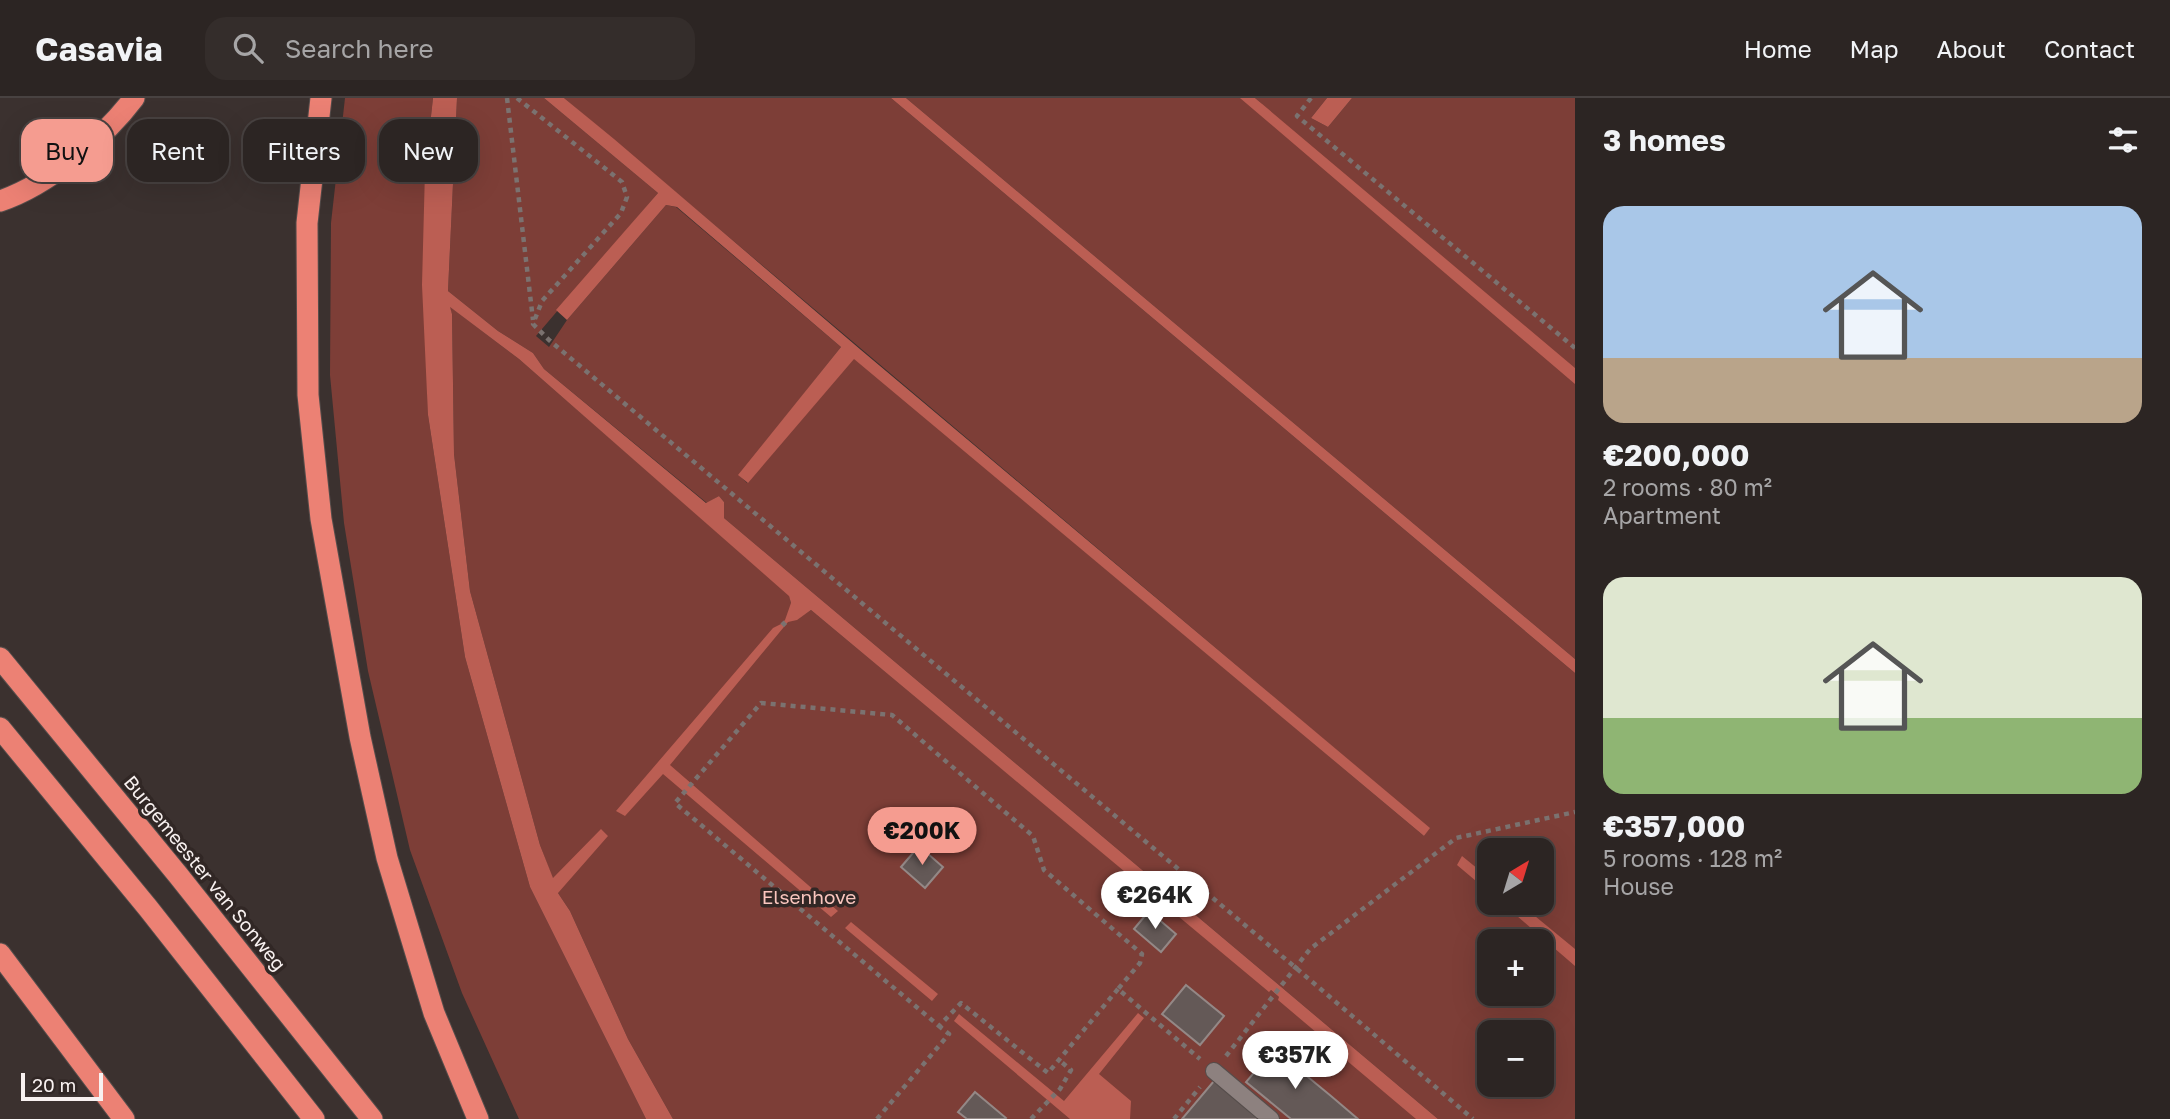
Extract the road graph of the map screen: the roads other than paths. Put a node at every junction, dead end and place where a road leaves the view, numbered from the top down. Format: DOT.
graph roads {
  1 [pos="134,98"];
  2 [pos="321,98"];
  3 [pos="0,201"];
  4 [pos="0,658"];
  5 [pos="0,728"];
  6 [pos="0,954"];
  7 [pos="1213,1071"];
  8 [pos="124,1119"];
  9 [pos="314,1119"];
  10 [pos="372,1119"];
  11 [pos="478,1119"];
  12 [pos="1271,1119"];
  1 -- 3 [label="highway"];
  2 -- 11 [label="highway"];
  4 -- 10 [label="highway, Burgemeester van Sonweg"];
  5 -- 9 [label="highway"];
  6 -- 8 [label="highway"];
  7 -- 12 [label="lane"];
}
